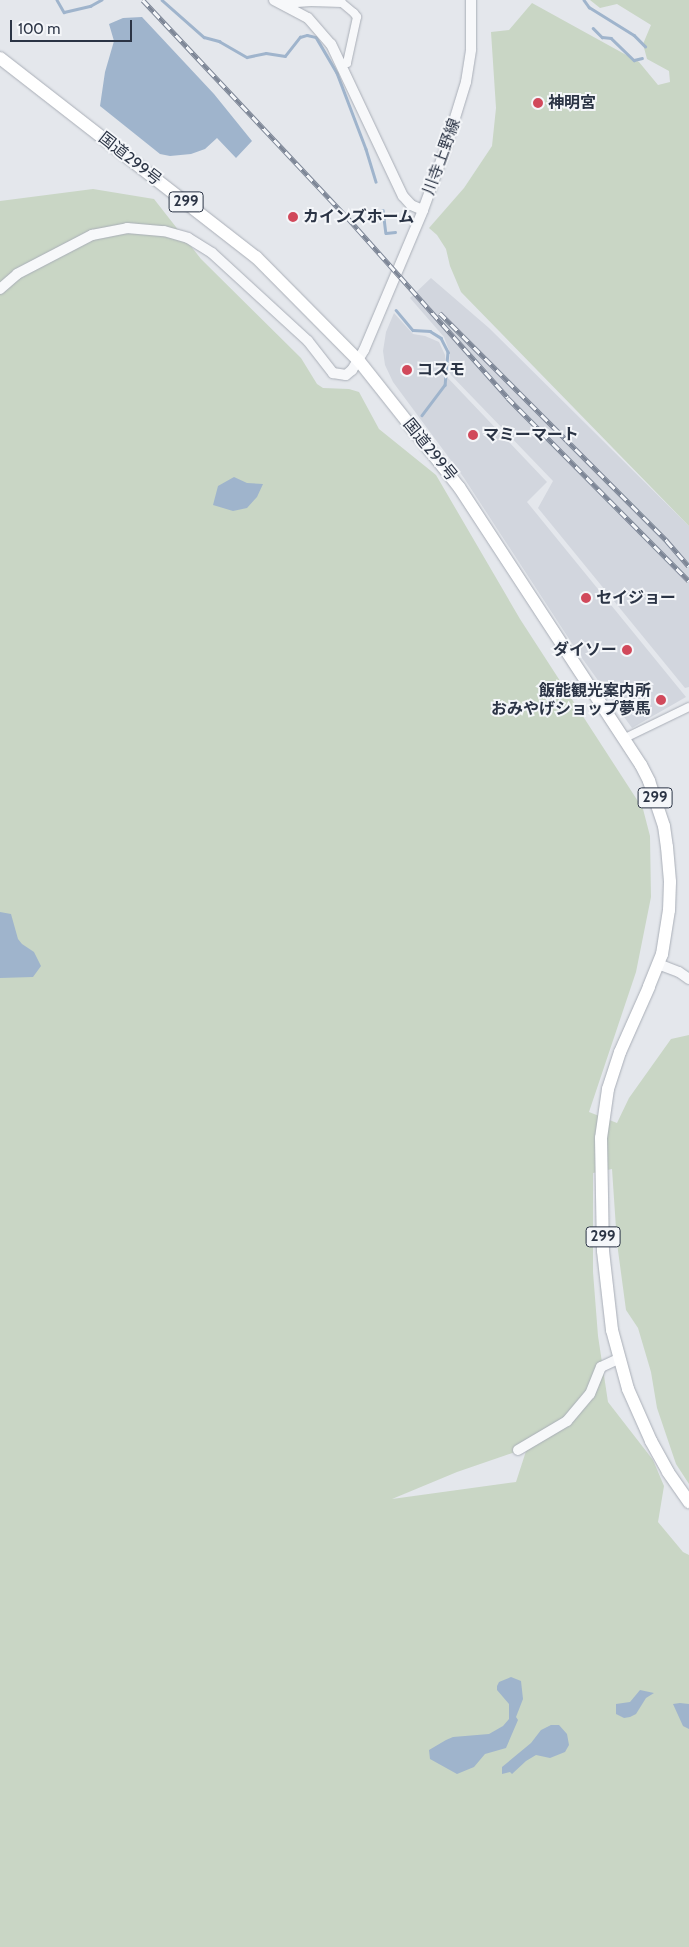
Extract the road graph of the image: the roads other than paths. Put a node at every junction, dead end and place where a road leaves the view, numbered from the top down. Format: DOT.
graph roads {
  1 [pos="471,0"];
  2 [pos="278,2"];
  3 [pos="343,2"];
  4 [pos="0,58"];
  5 [pos="342,64"];
  6 [pos="423,210"];
  7 [pos="0,289"];
  8 [pos="358,361"];
  9 [pos="689,707"];
  10 [pos="623,739"];
  11 [pos="658,964"];
  12 [pos="689,979"];
  13 [pos="618,1359"];
  14 [pos="518,1450"];
  15 [pos="689,1502"];
  1 -- 6 [label="street, 川寺上野線"];
  2 -- 3 [label="street"];
  2 -- 5 [label="street"];
  3 -- 5 [label="street"];
  4 -- 8 [label="highway, 国道299号 / 299"];
  5 -- 6 [label="street"];
  6 -- 8 [label="street, 川寺上野線"];
  7 -- 8 [label="street"];
  8 -- 10 [label="highway, 国道299号 / 299"];
  9 -- 10 [label="street"];
  10 -- 11 [label="highway, 国道299号 / 299"];
  11 -- 12 [label="street"];
  11 -- 13 [label="highway, 299"];
  13 -- 14 [label="street"];
  13 -- 15 [label="highway, 299"];
}
